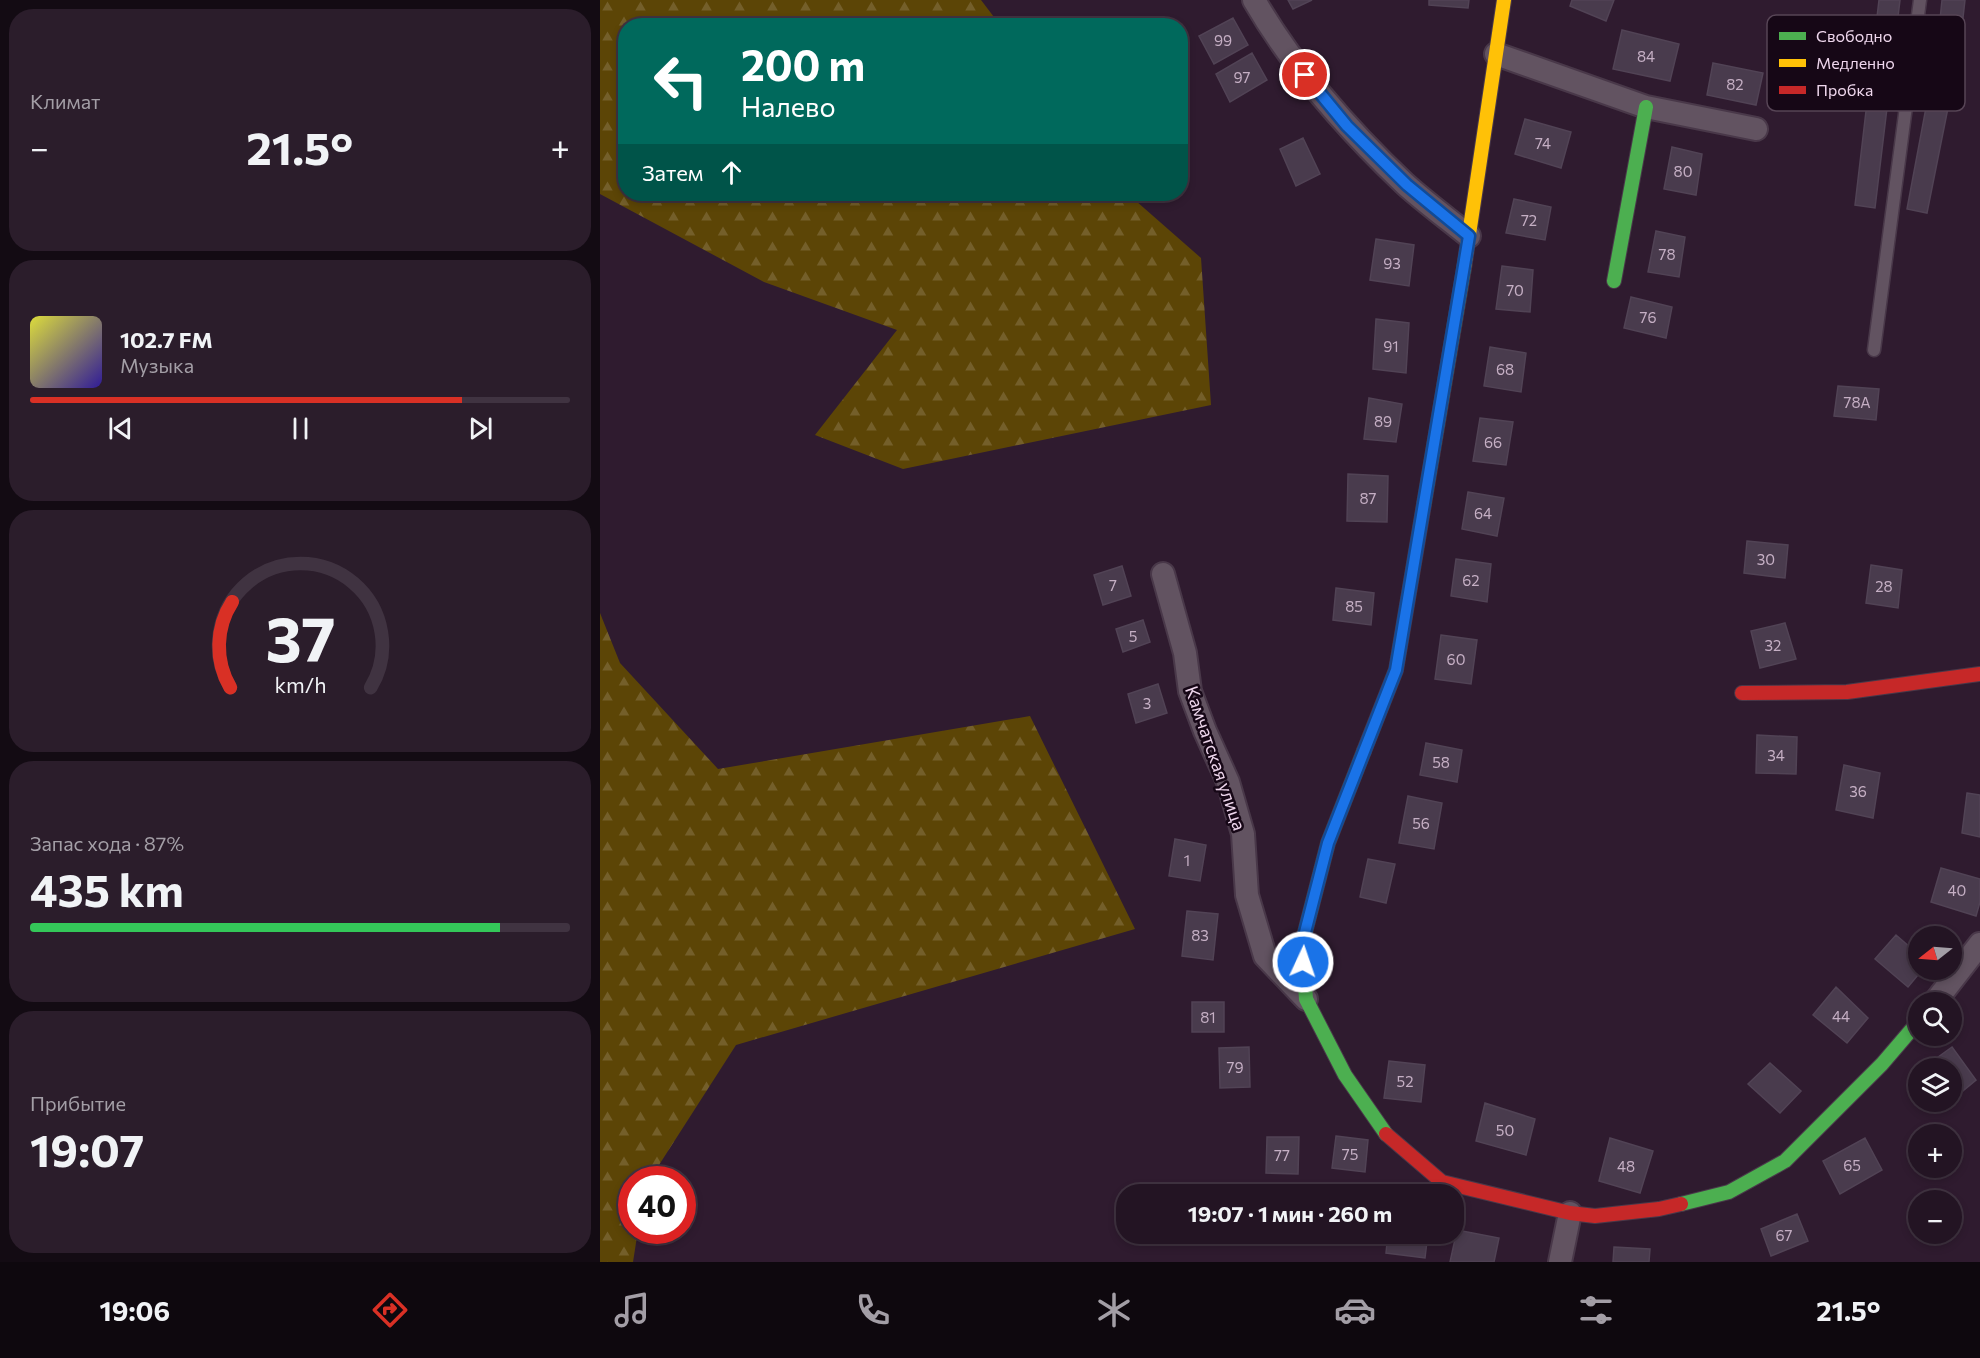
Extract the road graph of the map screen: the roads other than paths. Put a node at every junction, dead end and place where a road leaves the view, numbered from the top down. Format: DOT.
graph roads {
  1 [pos="1254,0"];
  2 [pos="1504,0"];
  3 [pos="1920,0"];
  4 [pos="1918,15"];
  5 [pos="1497,54"];
  6 [pos="1646,107"];
  7 [pos="1905,111"];
  8 [pos="1756,129"];
  9 [pos="1469,236"];
  10 [pos="1614,281"];
  11 [pos="1874,350"];
  12 [pos="1163,574"];
  13 [pos="1980,674"];
  14 [pos="1742,693"];
  15 [pos="1980,944"];
  16 [pos="1943,992"];
  17 [pos="1306,999"];
  18 [pos="1908,1034"];
  19 [pos="1570,1213"];
  20 [pos="1560,1262"];
  1 -- 9 [label="street"];
  2 -- 5 [label="street"];
  3 -- 4 [label="lane"];
  5 -- 6 [label="street"];
  5 -- 9 [label="street"];
  6 -- 8 [label="street"];
  6 -- 10 [label="street"];
  7 -- 11 [label="lane"];
  9 -- 17 [label="street"];
  12 -- 17 [label="street, Камчатская улица"];
  13 -- 14 [label="street"];
  15 -- 16 [label="street"];
  17 -- 19 [label="street"];
  18 -- 19 [label="street"];
  19 -- 20 [label="street"];
}
